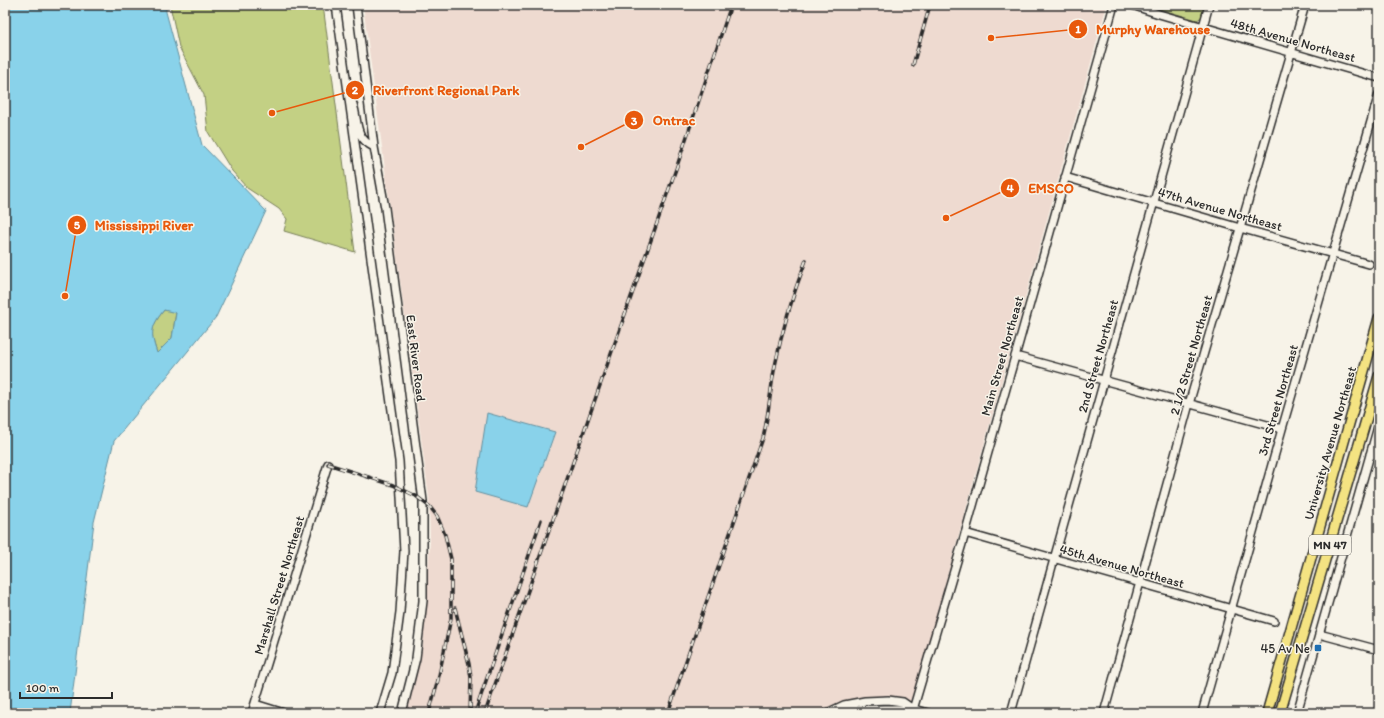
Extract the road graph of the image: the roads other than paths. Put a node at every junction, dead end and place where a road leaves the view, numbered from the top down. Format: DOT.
graph roads {
  1 [pos="336,5"];
  2 [pos="356,5"];
  3 [pos="1114,5"];
  4 [pos="1132,5"];
  5 [pos="1209,5"];
  6 [pos="1305,5"];
  7 [pos="1202,27"];
  8 [pos="1291,52"];
  9 [pos="1379,78"];
  10 [pos="347,91"];
  11 [pos="1379,94"];
  12 [pos="374,147"];
  13 [pos="1066,177"];
  14 [pos="1153,202"];
  15 [pos="1240,228"];
  16 [pos="1332,253"];
  17 [pos="1369,264"];
  18 [pos="1379,318"];
  19 [pos="1015,356"];
  20 [pos="1379,376"];
  21 [pos="1104,380"];
  22 [pos="1189,404"];
  23 [pos="1379,423"];
  24 [pos="1282,429"];
  25 [pos="1370,454"];
  26 [pos="1379,456"];
  27 [pos="328,464"];
  28 [pos="965,533"];
  29 [pos="1053,559"];
  30 [pos="1139,584"];
  31 [pos="1230,609"];
  32 [pos="1274,621"];
  33 [pos="1319,634"];
  34 [pos="1379,650"];
  35 [pos="255,704"];
  36 [pos="912,711"];
  37 [pos="252,713"];
  38 [pos="284,713"];
  39 [pos="380,713"];
  40 [pos="402,713"];
  41 [pos="827,713"];
  42 [pos="832,713"];
  43 [pos="928,713"];
  44 [pos="1011,713"];
  45 [pos="1104,713"];
  46 [pos="1202,713"];
  47 [pos="1267,713"];
  48 [pos="1280,713"];
  49 [pos="1297,713"];
  1 -- 10 [label="street"];
  2 -- 12 [label="street, East River Road"];
  3 -- 13 [label="street, Main Street Northeast"];
  4 -- 7 [label="street, 48th Avenue Northeast"];
  5 -- 7 [label="street, 2nd Street Northeast"];
  6 -- 8 [label="street, 2 1/2 Street Northeast"];
  7 -- 8 [label="street, 48th Avenue Northeast"];
  7 -- 14 [label="street, 2nd Street Northeast"];
  8 -- 9 [label="street, 48th Avenue Northeast"];
  8 -- 15 [label="street, 2 1/2 Street Northeast"];
  10 -- 12 [label="street"];
  10 -- 39 [label="street"];
  11 -- 16 [label="street, 3rd Street Northeast"];
  12 -- 40 [label="street, East River Road"];
  13 -- 14 [label="street, 47th Avenue Northeast"];
  13 -- 19 [label="street, Main Street Northeast"];
  14 -- 15 [label="street, 47th Avenue Northeast"];
  14 -- 21 [label="street, 2nd Street Northeast"];
  15 -- 16 [label="street, 47th Avenue Northeast"];
  15 -- 22 [label="street, 2 1/2 Street Northeast"];
  16 -- 17 [label="street, 47th Avenue Northeast"];
  16 -- 24 [label="street, 3rd Street Northeast"];
  18 -- 47 [label="main road, University Avenue Northeast / MN 47"];
  19 -- 21 [label="street"];
  19 -- 28 [label="street, Main Street Northeast"];
  20 -- 48 [label="main road, MN 47"];
  21 -- 22 [label="street"];
  21 -- 29 [label="street, 2nd Street Northeast"];
  22 -- 24 [label="street"];
  22 -- 30 [label="street, 2 1/2 Street Northeast"];
  23 -- 25 [label="street"];
  24 -- 31 [label="street, 3rd Street Northeast"];
  25 -- 26 [label="street"];
  25 -- 33 [label="street"];
  27 -- 35 [label="street, Marshall Street Northeast"];
  28 -- 29 [label="street, 45th Avenue Northeast"];
  28 -- 36 [label="street, Main Street Northeast"];
  29 -- 30 [label="street, 45th Avenue Northeast"];
  29 -- 44 [label="street, 2nd Street Northeast"];
  30 -- 31 [label="street, 45th Avenue Northeast"];
  30 -- 45 [label="street, 2 1/2 Street Northeast"];
  31 -- 32 [label="street, 45th Avenue Northeast"];
  31 -- 46 [label="street, 3rd Street Northeast"];
  33 -- 34 [label="street"];
  33 -- 49 [label="street"];
  35 -- 37 [label="street, Marshall Street Northeast"];
  35 -- 38 [label="street"];
  36 -- 41 [label="street"];
  36 -- 42 [label="street"];
  36 -- 43 [label="street"];
}
